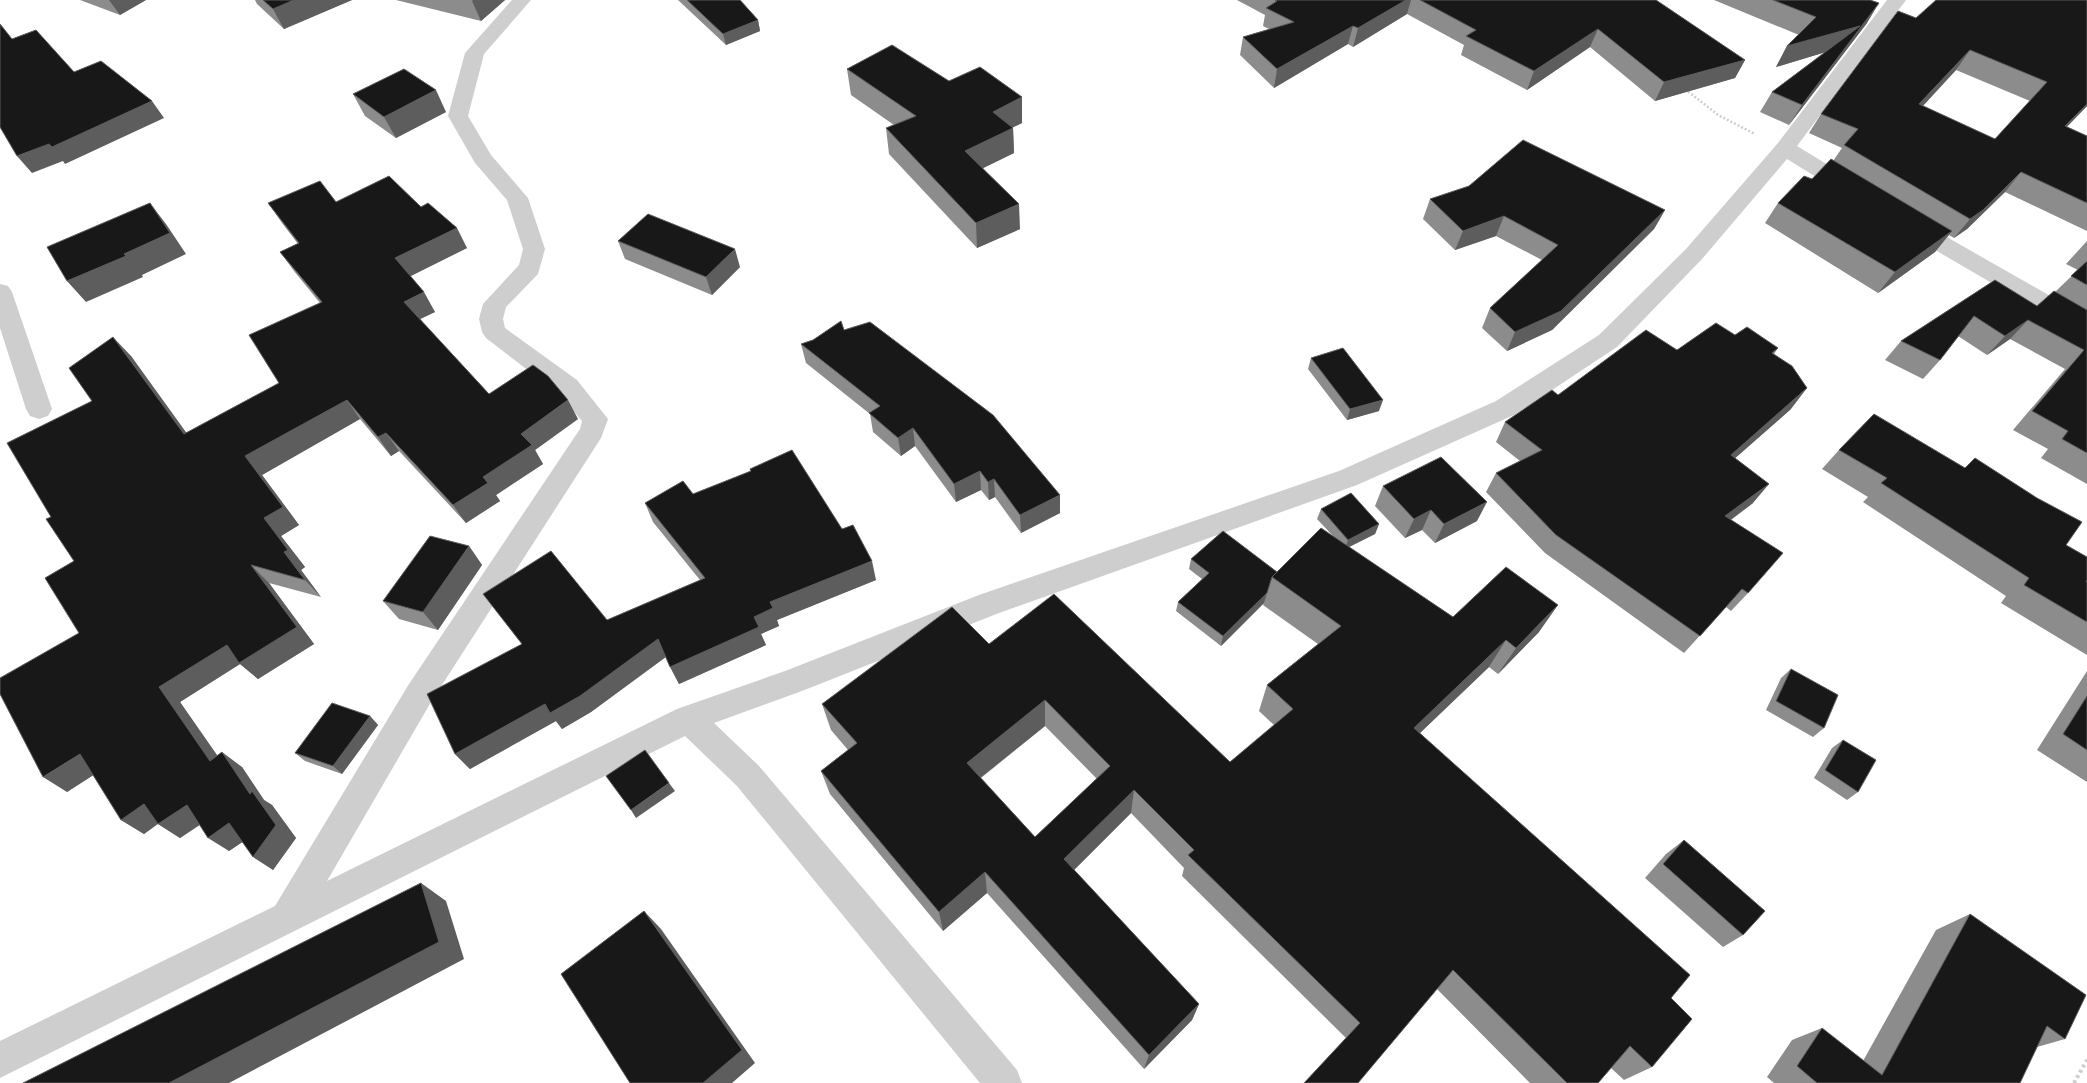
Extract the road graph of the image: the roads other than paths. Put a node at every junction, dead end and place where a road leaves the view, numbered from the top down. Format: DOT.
graph roads {
  1 [pos="522,0"];
  2 [pos="1897,0"];
  3 [pos="1785,148"];
  4 [pos="0,292"];
  5 [pos="2087,328"];
  6 [pos="39,410"];
  7 [pos="688,719"];
  8 [pos="288,916"];
  9 [pos="0,1060"];
  10 [pos="1004,1083"];
  1 -- 8 [label="street"];
  2 -- 3 [label="street"];
  3 -- 5 [label="street"];
  3 -- 7 [label="street"];
  4 -- 6 [label="street"];
  7 -- 8 [label="street"];
  7 -- 10 [label="street"];
  8 -- 9 [label="street"];
}
